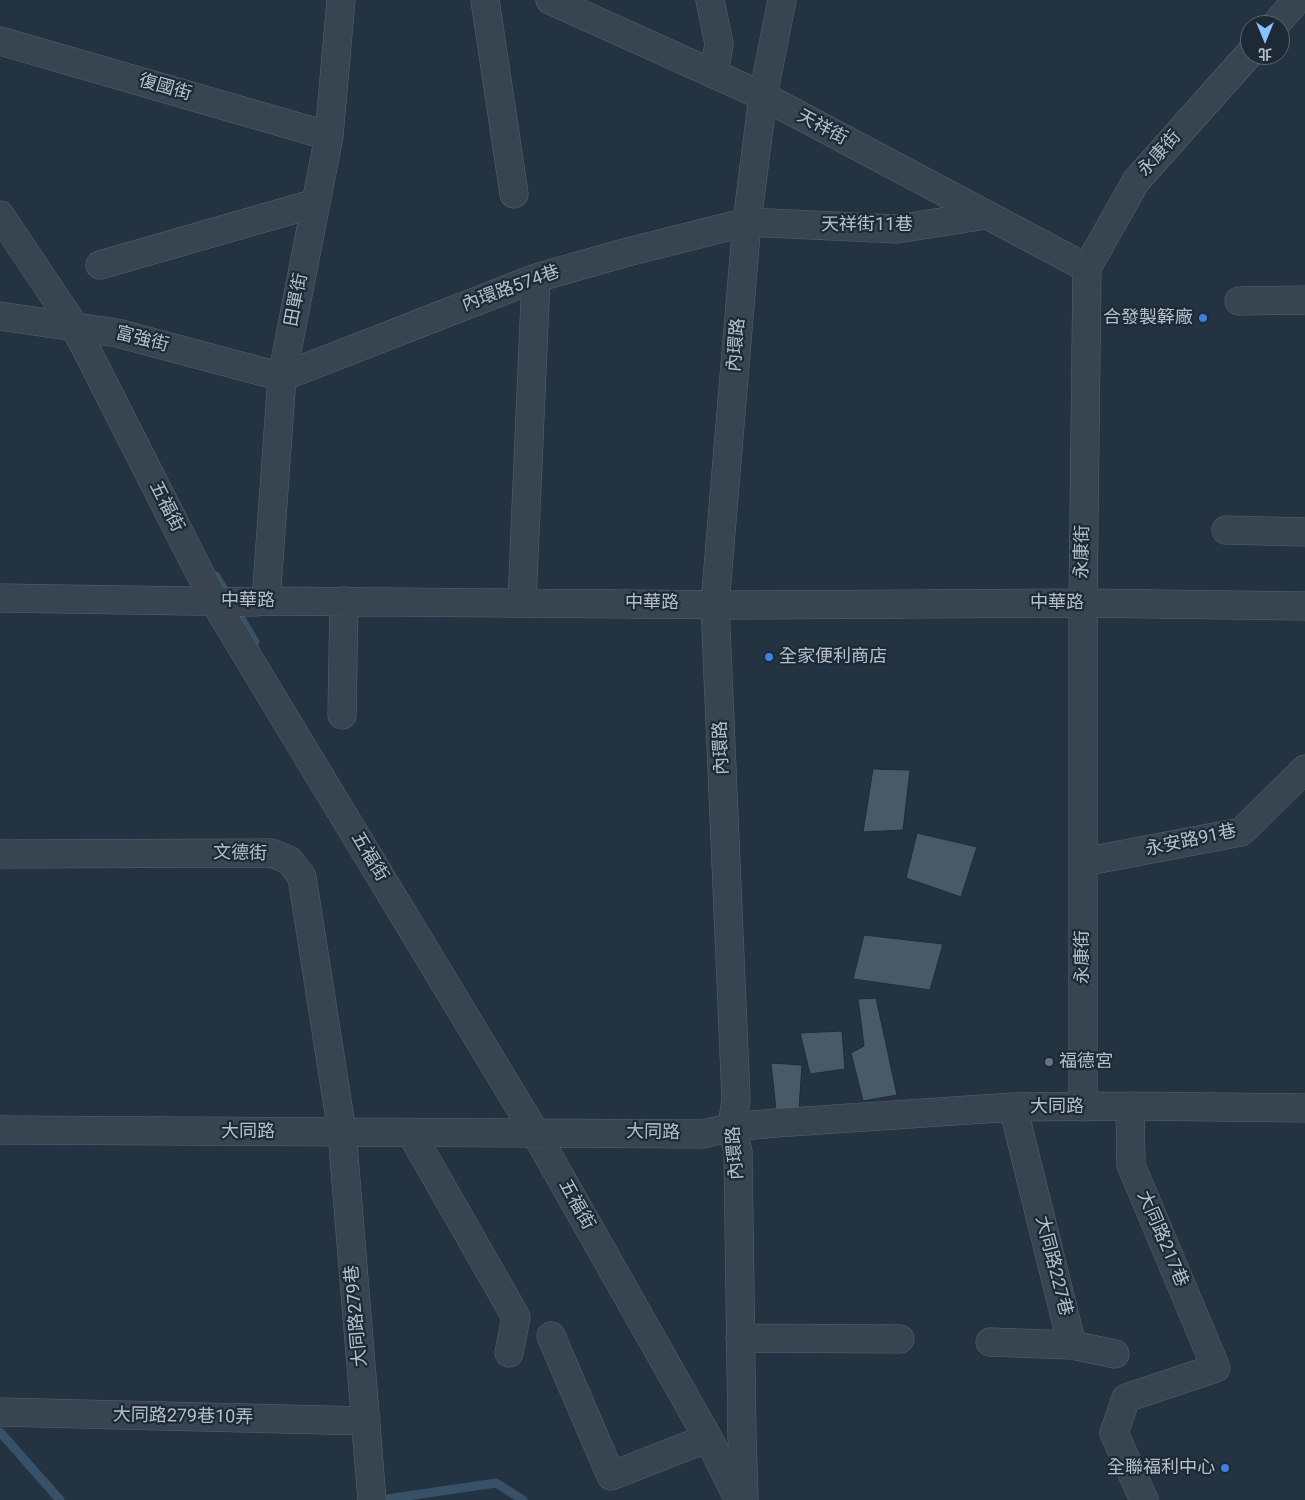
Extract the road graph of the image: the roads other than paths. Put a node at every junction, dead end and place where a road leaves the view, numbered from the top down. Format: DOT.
graph roads {
  1 [pos="341,0"];
  2 [pos="485,0"];
  3 [pos="550,0"];
  4 [pos="710,0"];
  5 [pos="782,0"];
  6 [pos="1298,3"];
  7 [pos="1285,15"];
  8 [pos="0,40"];
  9 [pos="1240,64"];
  10 [pos="714,74"];
  11 [pos="763,96"];
  12 [pos="329,136"];
  13 [pos="514,194"];
  14 [pos="316,202"];
  15 [pos="0,214"];
  16 [pos="986,215"];
  17 [pos="747,222"];
  18 [pos="100,265"];
  19 [pos="1087,268"];
  20 [pos="536,278"];
  21 [pos="1305,300"];
  22 [pos="1240,301"];
  23 [pos="0,316"];
  24 [pos="80,328"];
  25 [pos="282,377"];
  26 [pos="1226,530"];
  27 [pos="1305,532"];
  28 [pos="0,598"];
  29 [pos="220,601"];
  30 [pos="344,601"];
  31 [pos="260,602"];
  32 [pos="522,602"];
  33 [pos="1083,603"];
  34 [pos="715,604"];
  35 [pos="1305,606"];
  36 [pos="342,715"];
  37 [pos="1305,769"];
  38 [pos="0,854"];
  39 [pos="1083,862"];
  40 [pos="1130,1106"];
  41 [pos="1013,1107"];
  42 [pos="1083,1107"];
  43 [pos="1305,1108"];
  44 [pos="732,1127"];
  45 [pos="0,1130"];
  46 [pos="342,1132"];
  47 [pos="411,1133"];
  48 [pos="549,1133"];
  49 [pos="551,1336"];
  50 [pos="740,1338"];
  51 [pos="900,1340"];
  52 [pos="990,1342"];
  53 [pos="1072,1345"];
  54 [pos="509,1353"];
  55 [pos="1115,1354"];
  56 [pos="0,1412"];
  57 [pos="366,1421"];
  58 [pos="708,1438"];
  59 [pos="742,1492"];
  60 [pos="372,1500"];
  61 [pos="1144,1500"];
  1 -- 12 [label="street, 田單街"];
  2 -- 13 [label="street"];
  3 -- 10 [label="street, 天祥街"];
  4 -- 10 [label="street"];
  5 -- 11 [label="street, 內環路"];
  6 -- 7 [label="street"];
  8 -- 12 [label="street, 復國街"];
  9 -- 19 [label="street, 永康街"];
  10 -- 11 [label="street, 天祥街"];
  11 -- 16 [label="street, 天祥街"];
  11 -- 17 [label="street, 內環路"];
  12 -- 14 [label="street, 田單街"];
  14 -- 18 [label="street"];
  14 -- 25 [label="street, 田單街"];
  15 -- 24 [label="street, 五福街"];
  16 -- 17 [label="street, 天祥街11巷"];
  16 -- 19 [label="street, 天祥街"];
  17 -- 20 [label="street, 內環路574巷"];
  17 -- 34 [label="street, 內環路"];
  19 -- 33 [label="street, 永康街"];
  20 -- 25 [label="street, 內環路574巷"];
  20 -- 32 [label="street"];
  21 -- 22 [label="street"];
  23 -- 24 [label="street, 富強街"];
  24 -- 25 [label="street, 富強街"];
  24 -- 29 [label="street, 五福街"];
  25 -- 31 [label="street, 田單街"];
  26 -- 27 [label="street"];
  28 -- 29 [label="street, 中華路"];
  29 -- 31 [label="street, 中華路"];
  29 -- 48 [label="street, 五福街"];
  30 -- 31 [label="street, 中華路"];
  30 -- 32 [label="street, 中華路"];
  30 -- 36 [label="street"];
  32 -- 34 [label="street, 中華路"];
  33 -- 34 [label="street, 中華路"];
  33 -- 35 [label="street, 中華路"];
  33 -- 39 [label="street, 永康街"];
  34 -- 44 [label="street, 內環路"];
  37 -- 39 [label="street, 永安路91巷"];
  38 -- 46 [label="street, 文德街"];
  39 -- 42 [label="street, 永康街"];
  40 -- 42 [label="street, 大同路"];
  40 -- 43 [label="street, 大同路"];
  40 -- 61 [label="street, 大同路217巷"];
  41 -- 42 [label="street, 大同路"];
  41 -- 44 [label="street, 大同路"];
  41 -- 53 [label="street, 大同路227巷"];
  44 -- 48 [label="street, 大同路"];
  44 -- 50 [label="street, 內環路"];
  45 -- 46 [label="street, 大同路"];
  46 -- 47 [label="street, 大同路"];
  46 -- 57 [label="street, 大同路279巷"];
  47 -- 48 [label="street, 大同路"];
  47 -- 54 [label="street"];
  48 -- 58 [label="street, 五福街"];
  49 -- 58 [label="street"];
  50 -- 51 [label="street"];
  50 -- 59 [label="street, 內環路"];
  52 -- 53 [label="street"];
  53 -- 55 [label="street"];
  56 -- 57 [label="street, 大同路279巷10弄"];
  57 -- 60 [label="street, 大同路279巷"];
  58 -- 59 [label="street, 五福街"];
}
